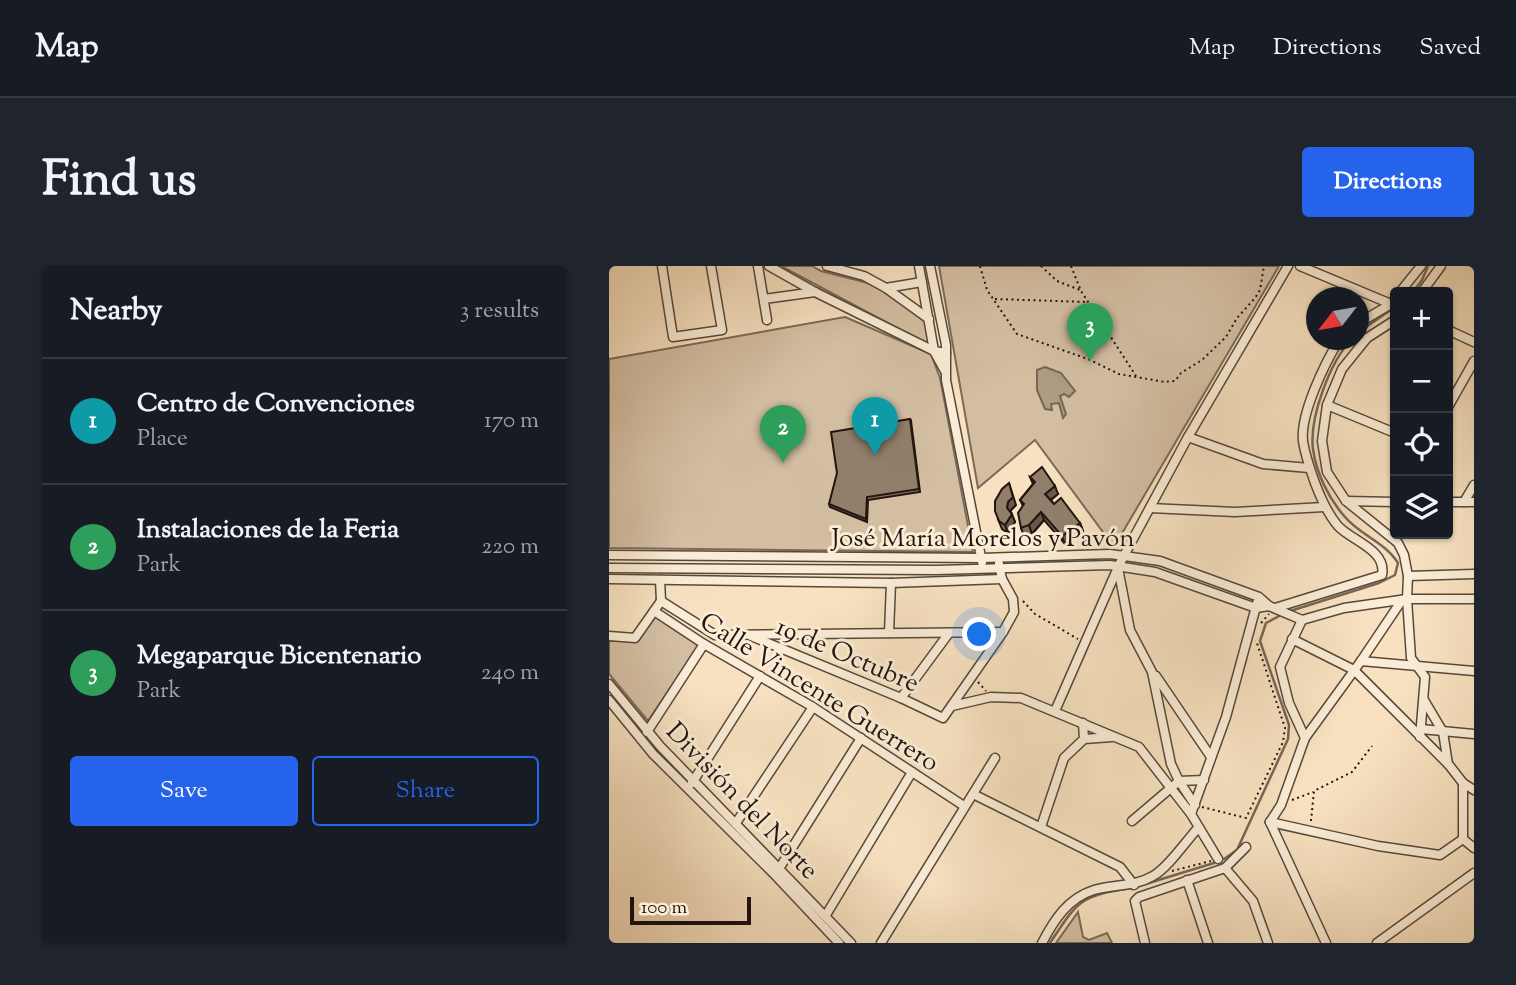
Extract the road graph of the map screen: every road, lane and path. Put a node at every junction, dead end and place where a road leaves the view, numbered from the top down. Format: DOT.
graph roads {
  1 [pos="661,266"];
  2 [pos="711,266"];
  3 [pos="758,266"];
  4 [pos="769,266"];
  5 [pos="827,266"];
  6 [pos="862,266"];
  7 [pos="919,266"];
  8 [pos="930,266"];
  9 [pos="979,266"];
  10 [pos="1041,266"];
  11 [pos="1070,266"];
  12 [pos="1264,266"];
  13 [pos="1288,266"];
  14 [pos="1300,266"];
  15 [pos="1421,266"];
  16 [pos="1441,266"];
  17 [pos="864,276"];
  18 [pos="922,282"];
  19 [pos="1404,287"];
  20 [pos="1426,287"];
  21 [pos="886,288"];
  22 [pos="1081,291"];
  23 [pos="815,292"];
  24 [pos="764,299"];
  25 [pos="994,299"];
  26 [pos="1390,301"];
  27 [pos="1088,302"];
  28 [pos="1390,304"];
  29 [pos="1369,317"];
  30 [pos="929,319"];
  31 [pos="767,320"];
  32 [pos="1390,323"];
  33 [pos="1453,332"];
  34 [pos="1474,342"];
  35 [pos="1333,350"];
  36 [pos="935,351"];
  37 [pos="946,353"];
  38 [pos="1474,361"];
  39 [pos="945,371"];
  40 [pos="1137,377"];
  41 [pos="1453,398"];
  42 [pos="1327,405"];
  43 [pos="1390,431"];
  44 [pos="1188,437"];
  45 [pos="1309,468"];
  46 [pos="1474,485"];
  47 [pos="1346,501"];
  48 [pos="1390,502"];
  49 [pos="1453,502"];
  50 [pos="1464,502"];
  51 [pos="1474,502"];
  52 [pos="1324,507"];
  53 [pos="1150,508"];
  54 [pos="609,555"];
  55 [pos="1126,555"];
  56 [pos="999,556"];
  57 [pos="982,558"];
  58 [pos="1119,567"];
  59 [pos="609,568"];
  60 [pos="983,568"];
  61 [pos="1000,568"];
  62 [pos="1474,574"];
  63 [pos="1408,576"];
  64 [pos="609,579"];
  65 [pos="1002,579"];
  66 [pos="660,580"];
  67 [pos="891,583"];
  68 [pos="1018,597"];
  69 [pos="1259,597"];
  70 [pos="1474,599"];
  71 [pos="1404,600"];
  72 [pos="661,601"];
  73 [pos="1273,607"];
  74 [pos="1256,608"];
  75 [pos="654,611"];
  76 [pos="1298,618"];
  77 [pos="1260,624"];
  78 [pos="1003,632"];
  79 [pos="889,633"];
  80 [pos="949,633"];
  81 [pos="1255,634"];
  82 [pos="609,636"];
  83 [pos="751,636"];
  84 [pos="1292,639"];
  85 [pos="1085,643"];
  86 [pos="704,644"];
  87 [pos="1361,661"];
  88 [pos="1417,666"];
  89 [pos="1354,670"];
  90 [pos="1474,670"];
  91 [pos="1153,671"];
  92 [pos="760,676"];
  93 [pos="973,676"];
  94 [pos="609,684"];
  95 [pos="991,696"];
  96 [pos="901,698"];
  97 [pos="609,699"];
  98 [pos="1424,700"];
  99 [pos="952,706"];
  100 [pos="813,707"];
  101 [pos="1055,711"];
  102 [pos="1083,723"];
  103 [pos="647,732"];
  104 [pos="1443,732"];
  105 [pos="1421,733"];
  106 [pos="1474,734"];
  107 [pos="1115,737"];
  108 [pos="861,738"];
  109 [pos="1305,738"];
  110 [pos="1084,739"];
  111 [pos="1372,746"];
  112 [pos="1211,757"];
  113 [pos="995,758"];
  114 [pos="1448,765"];
  115 [pos="912,772"];
  116 [pos="1204,780"];
  117 [pos="694,781"];
  118 [pos="1179,781"];
  119 [pos="1463,783"];
  120 [pos="1169,784"];
  121 [pos="689,789"];
  122 [pos="1474,790"];
  123 [pos="1314,792"];
  124 [pos="973,794"];
  125 [pos="1281,805"];
  126 [pos="964,806"];
  127 [pos="1193,809"];
  128 [pos="1132,821"];
  129 [pos="1270,822"];
  130 [pos="736,823"];
  131 [pos="1041,827"];
  132 [pos="1198,828"];
  133 [pos="1310,830"];
  134 [pos="1463,839"];
  135 [pos="1246,847"];
  136 [pos="1474,848"];
  137 [pos="1218,859"];
  138 [pos="1225,867"];
  139 [pos="777,871"];
  140 [pos="1474,873"];
  141 [pos="1156,875"];
  142 [pos="1187,880"];
  143 [pos="1134,885"];
  144 [pos="826,915"];
  145 [pos="839,943"];
  146 [pos="851,943"];
  147 [pos="881,943"];
  148 [pos="1042,943"];
  149 [pos="1145,943"];
  150 [pos="1208,943"];
  151 [pos="1268,943"];
  152 [pos="1327,943"];
  153 [pos="1377,943"];
  1 -- 2 [label="street"];
  3 -- 24 [label="street"];
  4 -- 23 [label="street"];
  5 -- 17 [label="street"];
  6 -- 17 [label="street"];
  7 -- 18 [label="street"];
  8 -- 37 [label="street"];
  9 -- 25 [label="path"];
  10 -- 22 [label="path"];
  11 -- 22 [label="path"];
  12 -- 40 [label="path"];
  13 -- 44 [label="street"];
  14 -- 26 [label="street"];
  15 -- 19 [label="street"];
  16 -- 20 [label="street"];
  17 -- 21 [label="street"];
  18 -- 21 [label="street"];
  18 -- 30 [label="street"];
  21 -- 30 [label="street"];
  22 -- 27 [label="path"];
  23 -- 24 [label="street"];
  23 -- 36 [label="street"];
  24 -- 31 [label="street"];
  25 -- 27 [label="path"];
  25 -- 40 [label="path"];
  27 -- 40 [label="path"];
  28 -- 29 [label="street"];
  30 -- 36 [label="street"];
  32 -- 42 [label="street"];
  33 -- 34 [label="street"];
  35 -- 45 [label="street"];
  36 -- 37 [label="street"];
  36 -- 39 [label="street"];
  37 -- 39 [label="street"];
  38 -- 41 [label="street"];
  39 -- 57 [label="street"];
  42 -- 43 [label="street"];
  42 -- 47 [label="street"];
  44 -- 45 [label="street"];
  44 -- 53 [label="street"];
  45 -- 52 [label="street"];
  46 -- 50 [label="street"];
  47 -- 48 [label="street"];
  47 -- 63 [label="street"];
  49 -- 50 [label="street"];
  50 -- 51 [label="street"];
  52 -- 53 [label="street"];
  52 -- 73 [label="street"];
  53 -- 55 [label="street"];
  54 -- 57 [label="street, José María Morelos y Pavón"];
  55 -- 56 [label="street, José María Morelos y Pavón"];
  55 -- 58 [label="street"];
  55 -- 69 [label="street, José María Morelos y Pavón"];
  56 -- 57 [label="street, José María Morelos y Pavón"];
  56 -- 61 [label="street"];
  57 -- 60 [label="street"];
  58 -- 61 [label="street, José María Morelos y Pavón"];
  58 -- 74 [label="street, José María Morelos y Pavón"];
  58 -- 85 [label="street"];
  58 -- 91 [label="street"];
  59 -- 60 [label="street, José María Morelos y Pavón"];
  60 -- 61 [label="street, José María Morelos y Pavón"];
  61 -- 65 [label="street"];
  62 -- 63 [label="street"];
  63 -- 71 [label="street"];
  64 -- 66 [label="street"];
  65 -- 67 [label="street"];
  65 -- 78 [label="street"];
  66 -- 67 [label="street"];
  66 -- 72 [label="street"];
  67 -- 79 [label="street"];
  68 -- 85 [label="path"];
  69 -- 73 [label="street, José María Morelos y Pavón"];
  69 -- 74 [label="street"];
  70 -- 71 [label="street"];
  71 -- 76 [label="street"];
  71 -- 87 [label="street"];
  71 -- 88 [label="street"];
  72 -- 75 [label="street"];
  72 -- 83 [label="street, 19 de Octubre"];
  73 -- 74 [label="street, José María Morelos y Pavón"];
  73 -- 76 [label="street"];
  73 -- 77 [label="path"];
  74 -- 112 [label="street"];
  75 -- 82 [label="street"];
  75 -- 86 [label="street, Calle Vincente Guerrero"];
  76 -- 84 [label="street"];
  78 -- 80 [label="street"];
  78 -- 93 [label="street"];
  79 -- 80 [label="street"];
  79 -- 83 [label="street"];
  80 -- 96 [label="street"];
  81 -- 127 [label="path"];
  83 -- 96 [label="street, 19 de Octubre"];
  84 -- 89 [label="street"];
  84 -- 109 [label="street"];
  85 -- 101 [label="street"];
  86 -- 92 [label="street, Calle Vincente Guerrero"];
  86 -- 103 [label="street"];
  87 -- 88 [label="street"];
  87 -- 89 [label="street"];
  88 -- 90 [label="street"];
  88 -- 98 [label="street"];
  89 -- 105 [label="street"];
  89 -- 109 [label="street"];
  91 -- 112 [label="street"];
  91 -- 118 [label="street"];
  92 -- 100 [label="street, Calle Vincente Guerrero"];
  92 -- 117 [label="street"];
  93 -- 95 [label="path"];
  93 -- 99 [label="street"];
  94 -- 103 [label="street, División del Norte"];
  95 -- 99 [label="street"];
  95 -- 101 [label="street"];
  96 -- 99 [label="street, 19 de Octubre"];
  97 -- 121 [label="street, División del Norte"];
  98 -- 104 [label="street"];
  98 -- 105 [label="street"];
  100 -- 108 [label="street, Calle Vincente Guerrero"];
  100 -- 130 [label="street"];
  101 -- 102 [label="street"];
  102 -- 107 [label="street"];
  102 -- 110 [label="street"];
  103 -- 117 [label="street, División del Norte"];
  104 -- 105 [label="street"];
  104 -- 106 [label="street"];
  104 -- 114 [label="street"];
  105 -- 114 [label="street"];
  107 -- 110 [label="street"];
  107 -- 120 [label="street"];
  108 -- 115 [label="street, Calle Vincente Guerrero"];
  108 -- 139 [label="street"];
  109 -- 125 [label="street"];
  110 -- 131 [label="street"];
  111 -- 123 [label="path"];
  112 -- 116 [label="street"];
  113 -- 124 [label="street"];
  114 -- 119 [label="street"];
  115 -- 126 [label="street, Calle Vincente Guerrero"];
  115 -- 144 [label="street"];
  116 -- 118 [label="street"];
  116 -- 127 [label="street"];
  117 -- 121 [label="street"];
  117 -- 130 [label="street, División del Norte"];
  118 -- 120 [label="street"];
  118 -- 127 [label="street"];
  119 -- 122 [label="street"];
  119 -- 134 [label="street"];
  120 -- 127 [label="street"];
  120 -- 128 [label="street"];
  121 -- 139 [label="street, División del Norte"];
  123 -- 125 [label="path"];
  123 -- 133 [label="path"];
  124 -- 126 [label="street"];
  124 -- 131 [label="street"];
  125 -- 129 [label="street"];
  126 -- 147 [label="street"];
  127 -- 132 [label="street"];
  129 -- 133 [label="street"];
  129 -- 152 [label="street"];
  130 -- 139 [label="street, División del Norte"];
  131 -- 143 [label="street"];
  132 -- 137 [label="street"];
  132 -- 141 [label="street"];
  133 -- 134 [label="street"];
  134 -- 136 [label="street"];
  135 -- 138 [label="street"];
  137 -- 141 [label="path"];
  138 -- 142 [label="street"];
  138 -- 151 [label="street"];
  139 -- 144 [label="street, División del Norte"];
  139 -- 145 [label="street, División del Norte"];
  140 -- 153 [label="street"];
  141 -- 143 [label="street"];
  142 -- 149 [label="street"];
  142 -- 150 [label="street"];
  143 -- 148 [label="street"];
  144 -- 146 [label="street, División del Norte"];
}
